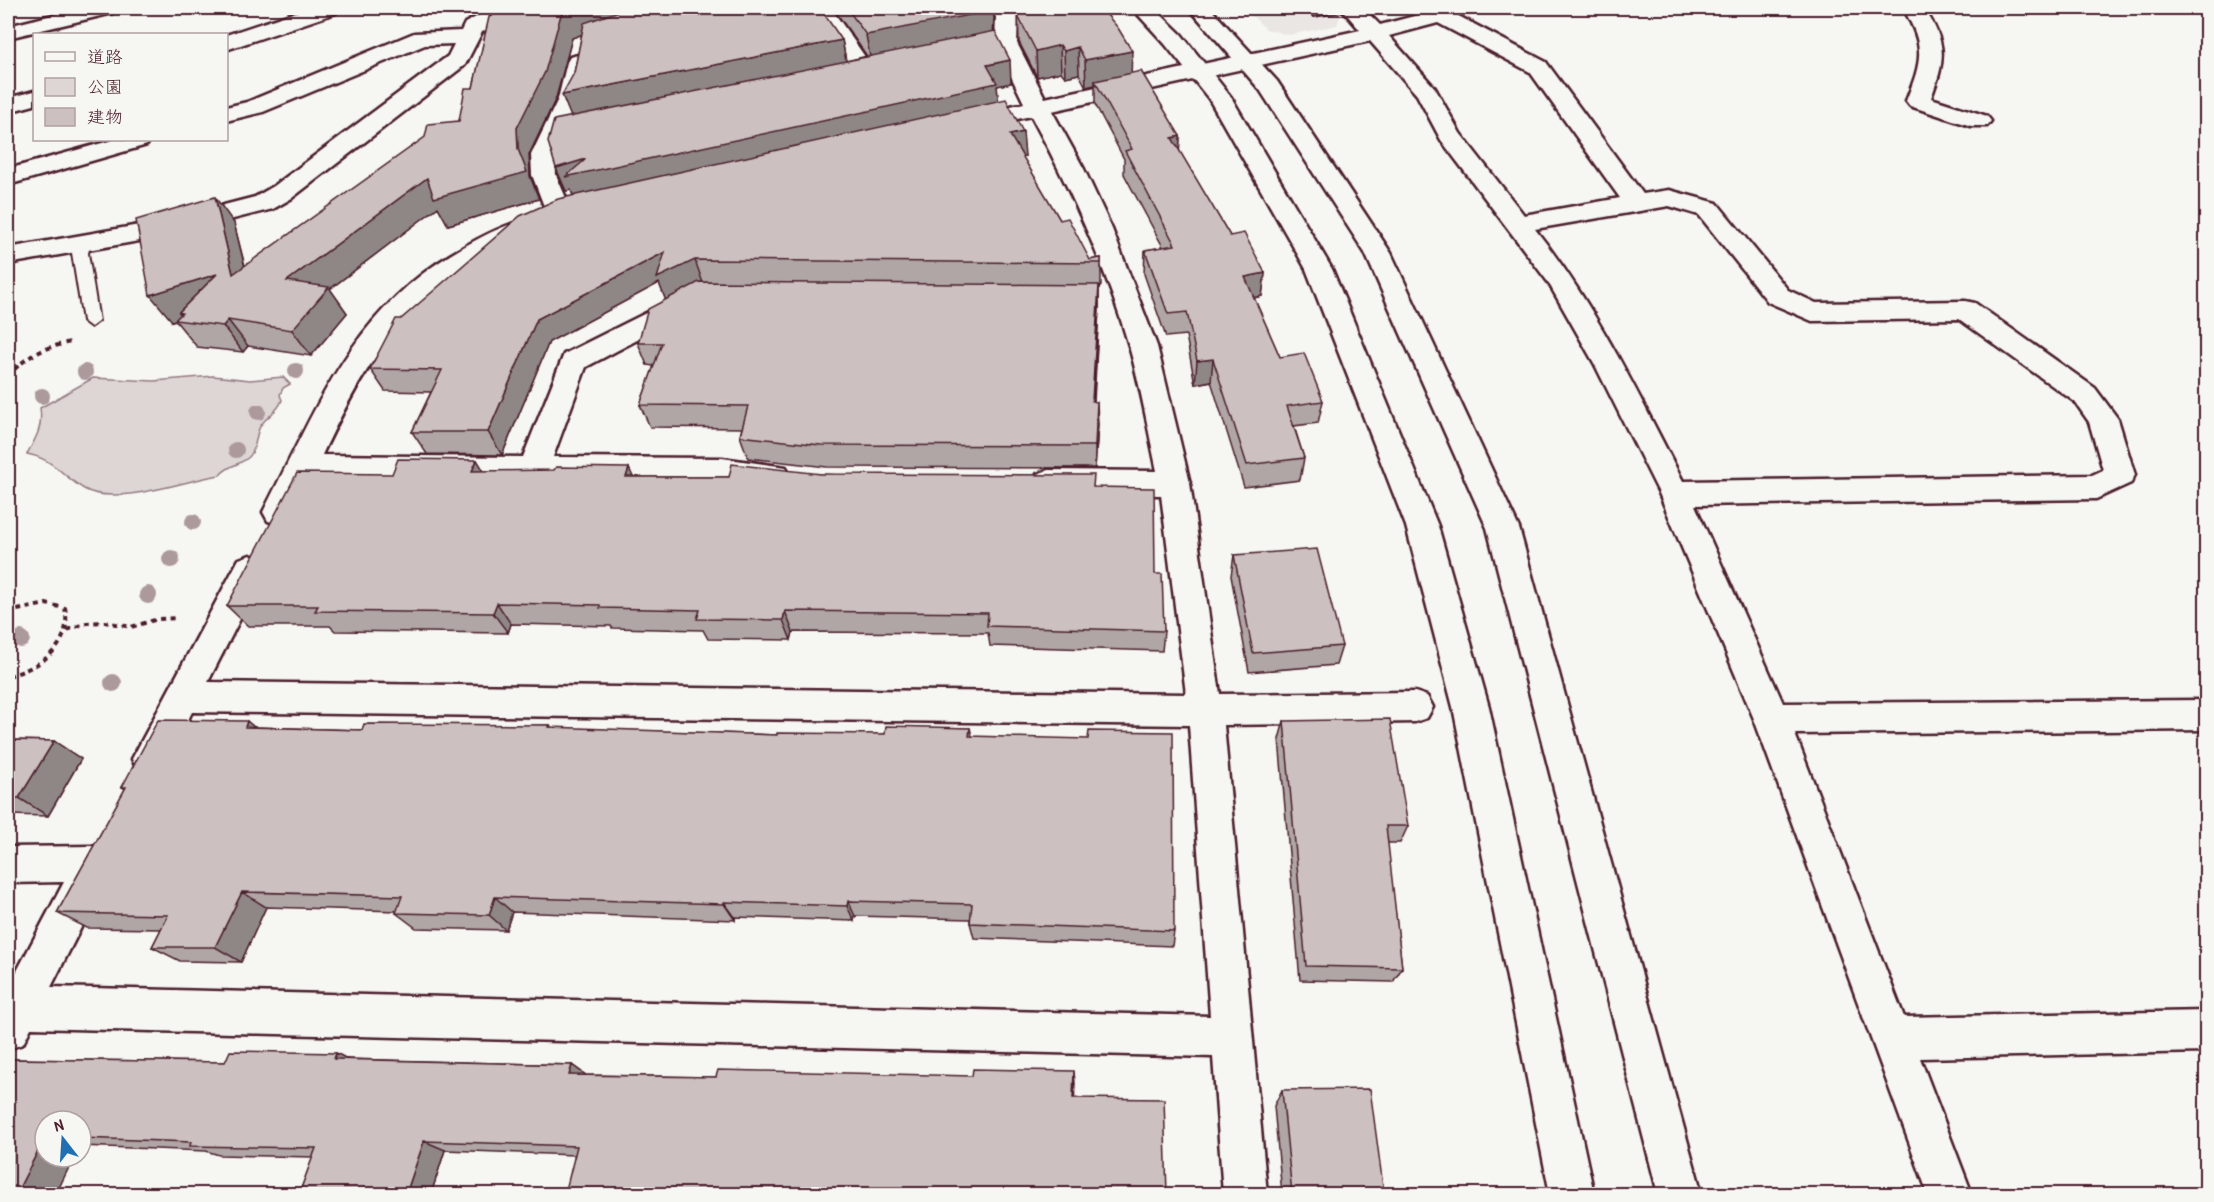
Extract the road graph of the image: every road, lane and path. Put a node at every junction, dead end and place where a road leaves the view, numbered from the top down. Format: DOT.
graph roads {
  1 [pos="105,8"];
  2 [pos="328,8"];
  3 [pos="508,8"];
  4 [pos="821,8"];
  5 [pos="999,8"];
  6 [pos="1142,8"];
  7 [pos="1199,8"];
  8 [pos="1310,8"];
  9 [pos="1336,8"];
  10 [pos="1351,8"];
  11 [pos="1914,8"];
  12 [pos="8,32"];
  13 [pos="1376,33"];
  14 [pos="467,37"];
  15 [pos="593,40"];
  16 [pos="228,42"];
  17 [pos="1248,60"];
  18 [pos="1200,71"];
  19 [pos="841,76"];
  20 [pos="33,98"];
  21 [pos="8,105"];
  22 [pos="1038,107"];
  23 [pos="228,113"];
  24 [pos="1979,121"];
  25 [pos="946,127"];
  26 [pos="578,131"];
  27 [pos="555,135"];
  28 [pos="134,141"];
  29 [pos="8,177"];
  30 [pos="1637,204"];
  31 [pos="588,207"];
  32 [pos="560,214"];
  33 [pos="1517,224"];
  34 [pos="83,242"];
  35 [pos="8,255"];
  36 [pos="703,294"];
  37 [pos="91,321"];
  38 [pos="8,376"];
  39 [pos="303,466"];
  40 [pos="534,468"];
  41 [pos="804,478"];
  42 [pos="1019,482"];
  43 [pos="1175,483"];
  44 [pos="1674,493"];
  45 [pos="8,612"];
  46 [pos="180,618"];
  47 [pos="67,630"];
  48 [pos="8,676"];
  49 [pos="184,697"];
  50 [pos="1415,707"];
  51 [pos="1205,710"];
  52 [pos="2206,715"];
  53 [pos="1772,719"];
  54 [pos="139,780"];
  55 [pos="8,865"];
  56 [pos="13,1018"];
  57 [pos="2206,1032"];
  58 [pos="1233,1037"];
  59 [pos="1892,1038"];
  60 [pos="1245,1194"];
  61 [pos="1572,1194"];
  62 [pos="1680,1194"];
  63 [pos="1950,1194"];
  1 -- 12 [label="street"];
  2 -- 16 [label="street"];
  3 -- 14 [label="street"];
  4 -- 19 [label="street"];
  5 -- 22 [label="street"];
  6 -- 18 [label="street"];
  7 -- 17 [label="street"];
  8 -- 9 [label="lane"];
  10 -- 13 [label="street"];
  11 -- 24 [label="street"];
  13 -- 17 [label="street"];
  13 -- 30 [label="street"];
  13 -- 33 [label="street"];
  14 -- 23 [label="street"];
  14 -- 34 [label="street"];
  15 -- 27 [label="street"];
  17 -- 18 [label="street"];
  17 -- 62 [label="street"];
  18 -- 22 [label="street"];
  18 -- 61 [label="street"];
  20 -- 21 [label="street"];
  22 -- 25 [label="street"];
  22 -- 43 [label="street"];
  26 -- 27 [label="street"];
  27 -- 32 [label="street"];
  28 -- 29 [label="street"];
  30 -- 33 [label="street"];
  30 -- 44 [label="street"];
  31 -- 32 [label="street"];
  32 -- 39 [label="street"];
  33 -- 44 [label="street"];
  34 -- 35 [label="street"];
  34 -- 37 [label="lane"];
  36 -- 40 [label="street"];
  37 -- 38 [label="path"];
  39 -- 40 [label="street"];
  39 -- 49 [label="street"];
  40 -- 41 [label="street"];
  42 -- 43 [label="street"];
  43 -- 51 [label="street"];
  44 -- 53 [label="street"];
  45 -- 47 [label="path"];
  46 -- 47 [label="path"];
  47 -- 48 [label="path"];
  49 -- 51 [label="street"];
  49 -- 54 [label="street"];
  50 -- 51 [label="street"];
  51 -- 58 [label="street"];
  52 -- 53 [label="street"];
  53 -- 59 [label="street"];
  55 -- 56 [label="street"];
  56 -- 58 [label="street"];
  57 -- 59 [label="street"];
  58 -- 60 [label="street"];
  59 -- 63 [label="street"];
}
